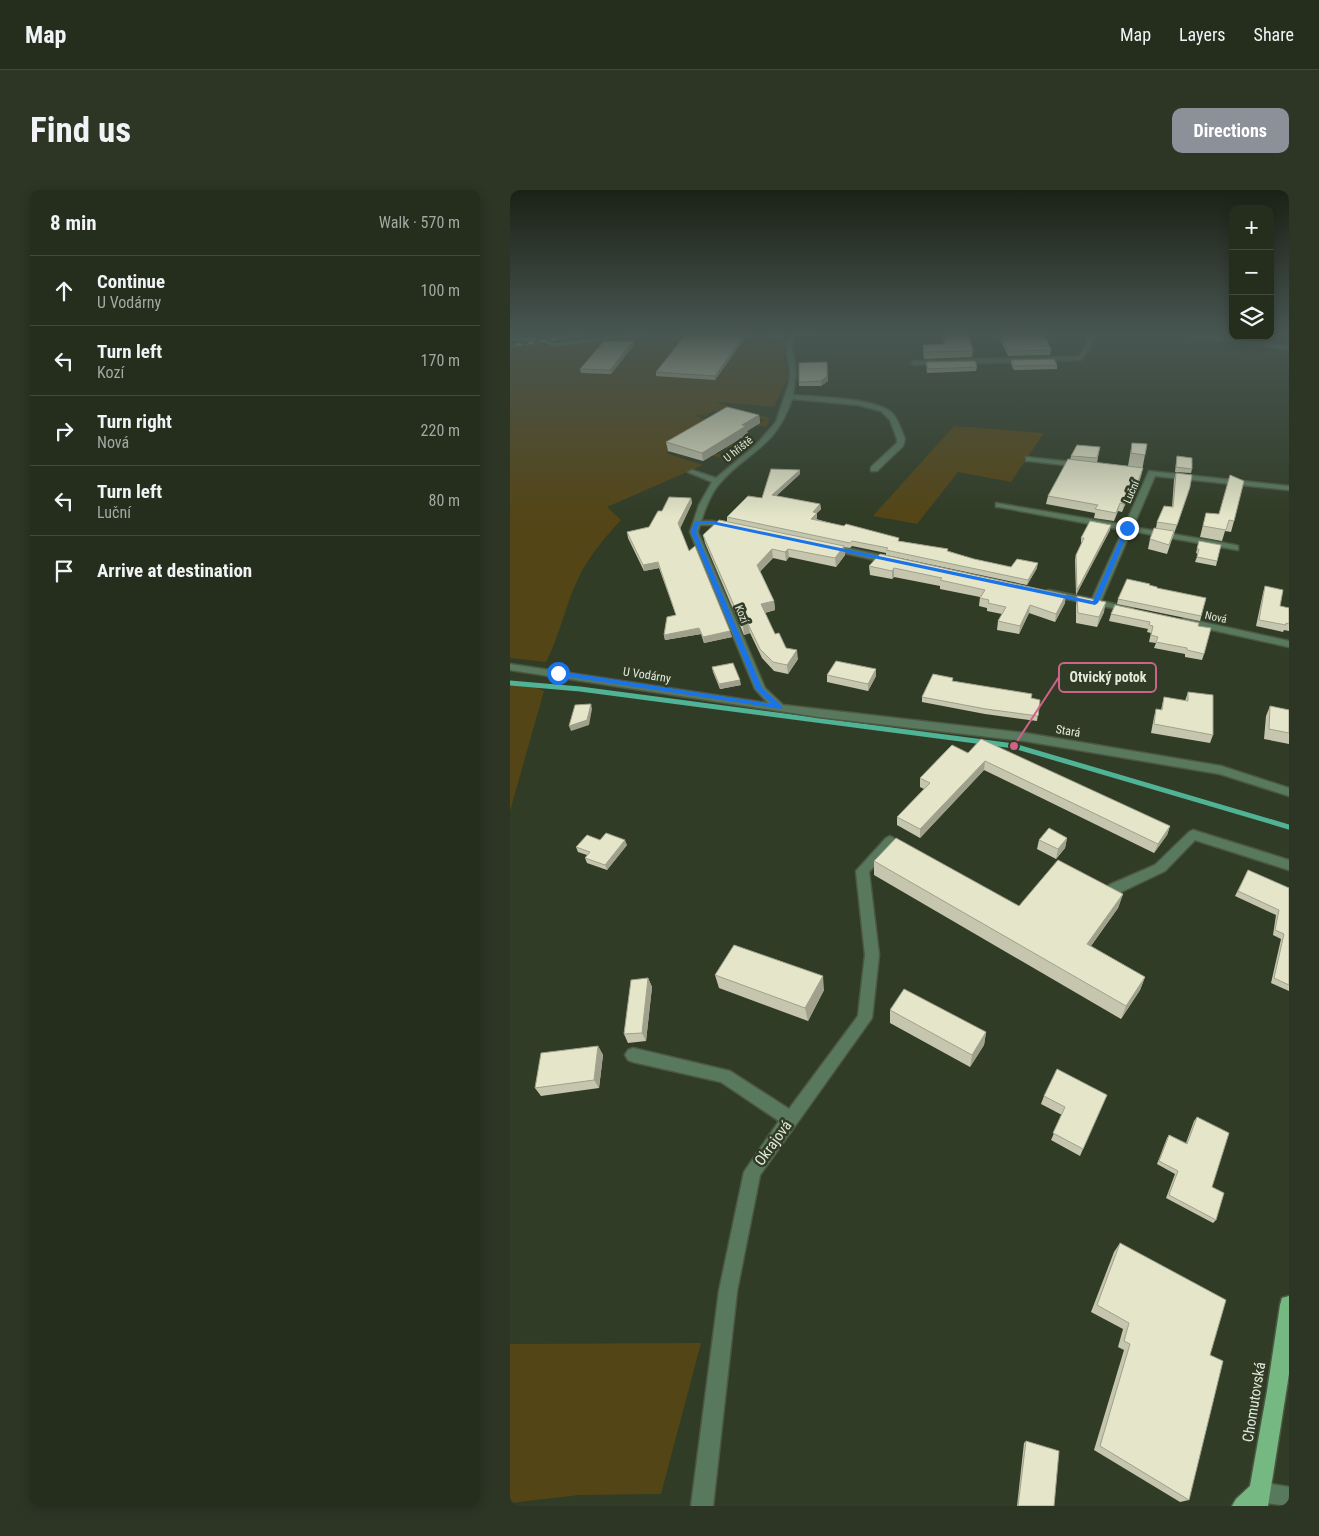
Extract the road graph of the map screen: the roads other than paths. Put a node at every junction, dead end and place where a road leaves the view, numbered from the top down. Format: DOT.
graph roads {
  1 [pos="788,397"];
  2 [pos="1029,459"];
  3 [pos="1086,465"];
  4 [pos="874,469"];
  5 [pos="692,472"];
  6 [pos="1142,472"];
  7 [pos="1152,473"];
  8 [pos="718,481"];
  9 [pos="1289,488"];
  10 [pos="999,505"];
  11 [pos="696,523"];
  12 [pos="1127,528"];
  13 [pos="741,529"];
  14 [pos="816,544"];
  15 [pos="1236,548"];
  16 [pos="901,562"];
  17 [pos="1037,591"];
  18 [pos="1095,603"];
  19 [pos="1140,612"];
  20 [pos="1176,620"];
  21 [pos="1289,644"];
  22 [pos="510,668"];
  23 [pos="780,708"];
  24 [pos="1289,792"];
  25 [pos="890,842"];
  26 [pos="1289,865"];
  27 [pos="1114,888"];
  28 [pos="634,1055"];
  29 [pos="790,1120"];
  30 [pos="1289,1305"];
  31 [pos="1289,1497"];
  32 [pos="1258,1499"];
  33 [pos="702,1506"];
  34 [pos="1243,1506"];
  1 -- 4 [label="street"];
  1 -- 8 [label="street, U hřiště"];
  2 -- 3 [label="street"];
  5 -- 8 [label="street"];
  6 -- 7 [label="street, Luční"];
  7 -- 9 [label="street, Luční"];
  7 -- 12 [label="street, Luční"];
  8 -- 11 [label="street, U hřiště"];
  10 -- 12 [label="street"];
  11 -- 13 [label="street"];
  11 -- 23 [label="street, Kozí"];
  12 -- 15 [label="street"];
  12 -- 18 [label="street, Luční"];
  14 -- 16 [label="street"];
  17 -- 18 [label="street"];
  18 -- 19 [label="street"];
  20 -- 21 [label="street, Nová"];
  22 -- 23 [label="street, U Vodárny"];
  23 -- 24 [label="street, Stará"];
  25 -- 29 [label="street, Okrajová"];
  26 -- 27 [label="street"];
  28 -- 29 [label="street"];
  29 -- 33 [label="street, Okrajová"];
  30 -- 32 [label="main road, Chomutovská"];
  31 -- 32 [label="street"];
  32 -- 34 [label="main road"];
}
